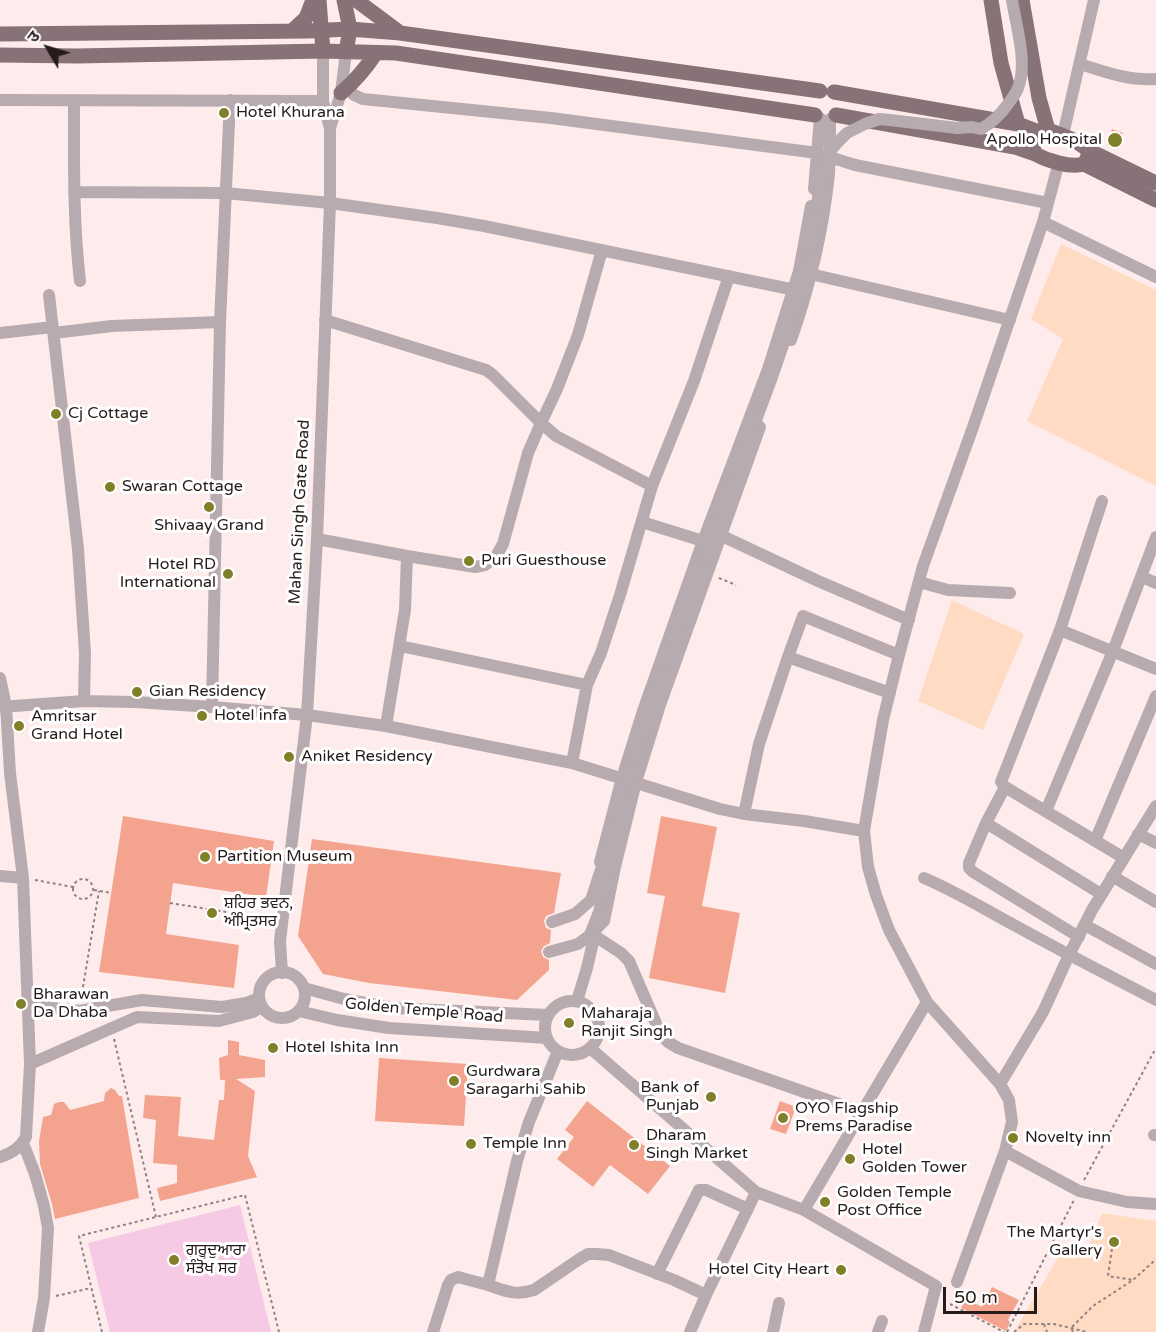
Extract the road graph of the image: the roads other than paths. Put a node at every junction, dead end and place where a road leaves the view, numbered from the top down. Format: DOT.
graph roads {
  1 [pos="313,0"];
  2 [pos="319,0"];
  3 [pos="344,0"];
  4 [pos="356,0"];
  5 [pos="991,0"];
  6 [pos="1004,0"];
  7 [pos="1012,0"];
  8 [pos="1022,0"];
  9 [pos="1094,0"];
  10 [pos="350,29"];
  11 [pos="292,31"];
  12 [pos="321,31"];
  13 [pos="400,33"];
  14 [pos="0,34"];
  15 [pos="323,51"];
  16 [pos="346,52"];
  17 [pos="376,53"];
  18 [pos="0,55"];
  19 [pos="1080,64"];
  20 [pos="1156,79"];
  21 [pos="344,90"];
  22 [pos="827,91"];
  23 [pos="0,100"];
  24 [pos="231,100"];
  25 [pos="74,101"];
  26 [pos="323,101"];
  27 [pos="825,117"];
  28 [pos="1018,124"];
  29 [pos="972,127"];
  30 [pos="330,129"];
  31 [pos="1050,132"];
  32 [pos="817,153"];
  33 [pos="1035,154"];
  34 [pos="830,157"];
  35 [pos="1086,157"];
  36 [pos="1059,162"];
  37 [pos="1156,183"];
  38 [pos="74,192"];
  39 [pos="225,193"];
  40 [pos="1156,200"];
  41 [pos="330,203"];
  42 [pos="1048,203"];
  43 [pos="1043,222"];
  44 [pos="602,250"];
  45 [pos="799,271"];
  46 [pos="812,274"];
  47 [pos="729,276"];
  48 [pos="1156,277"];
  49 [pos="80,281"];
  50 [pos="793,289"];
  51 [pos="807,292"];
  52 [pos="49,295"];
  53 [pos="325,320"];
  54 [pos="1010,320"];
  55 [pos="220,322"];
  56 [pos="54,330"];
  57 [pos="0,333"];
  58 [pos="541,423"];
  59 [pos="652,486"];
  60 [pos="1102,501"];
  61 [pos="642,522"];
  62 [pos="720,535"];
  63 [pos="1156,537"];
  64 [pos="317,539"];
  65 [pos="703,541"];
  66 [pos="407,556"];
  67 [pos="1142,577"];
  68 [pos="919,582"];
  69 [pos="1156,583"];
  70 [pos="1010,593"];
  71 [pos="909,621"];
  72 [pos="1060,630"];
  73 [pos="400,646"];
  74 [pos="1113,651"];
  75 [pos="899,655"];
  76 [pos="788,657"];
  77 [pos="1156,669"];
  78 [pos="0,678"];
  79 [pos="587,685"];
  80 [pos="890,693"];
  81 [pos="1156,696"];
  82 [pos="84,701"];
  83 [pos="3,706"];
  84 [pos="212,707"];
  85 [pos="307,715"];
  86 [pos="386,726"];
  87 [pos="572,763"];
  88 [pos="621,778"];
  89 [pos="636,782"];
  90 [pos="1005,787"];
  91 [pos="1156,806"];
  92 [pos="1046,811"];
  93 [pos="744,814"];
  94 [pos="986,823"];
  95 [pos="864,831"];
  96 [pos="1138,834"];
  97 [pos="1095,841"];
  98 [pos="1156,843"];
  99 [pos="610,849"];
  100 [pos="1124,858"];
  101 [pos="0,876"];
  102 [pos="1112,876"];
  103 [pos="23,878"];
  104 [pos="924,878"];
  105 [pos="1101,894"];
  106 [pos="1156,902"];
  107 [pos="552,922"];
  108 [pos="1082,931"];
  109 [pos="595,932"];
  110 [pos="549,952"];
  111 [pos="1069,955"];
  112 [pos="1156,964"];
  113 [pos="282,973"];
  114 [pos="304,988"];
  115 [pos="1156,1000"];
  116 [pos="577,1001"];
  117 [pos="261,1002"];
  118 [pos="927,1002"];
  119 [pos="27,1005"];
  120 [pos="299,1011"];
  121 [pos="548,1015"];
  122 [pos="547,1038"];
  123 [pos="590,1048"];
  124 [pos="558,1051"];
  125 [pos="30,1064"];
  126 [pos="1000,1084"];
  127 [pos="862,1112"];
  128 [pos="23,1143"];
  129 [pos="1005,1150"];
  130 [pos="0,1158"];
  131 [pos="756,1192"];
  132 [pos="1156,1204"];
  133 [pos="748,1209"];
  134 [pos="804,1210"];
  135 [pos="657,1274"];
  136 [pos="957,1282"];
  137 [pos="488,1285"];
  138 [pos="706,1295"];
  139 [pos="779,1304"];
  140 [pos="38,1332"];
  141 [pos="433,1332"];
  142 [pos="690,1332"];
  143 [pos="773,1332"];
  144 [pos="924,1332"];
  1 -- 11 [label="main road"];
  2 -- 12 [label="main road"];
  3 -- 10 [label="main road"];
  4 -- 13 [label="main road"];
  5 -- 28 [label="main road"];
  6 -- 29 [label="street"];
  7 -- 29 [label="street, bridge"];
  8 -- 31 [label="main road"];
  9 -- 19 [label="street"];
  10 -- 12 [label="main road"];
  10 -- 13 [label="main road"];
  10 -- 16 [label="main road"];
  11 -- 12 [label="main road"];
  11 -- 14 [label="main road"];
  12 -- 15 [label="main road"];
  13 -- 22 [label="main road"];
  15 -- 16 [label="main road"];
  15 -- 18 [label="main road"];
  15 -- 26 [label="street, Mahan Singh Gate Road"];
  16 -- 17 [label="main road"];
  16 -- 21 [label="street"];
  17 -- 21 [label="main road"];
  17 -- 27 [label="main road"];
  19 -- 20 [label="street"];
  19 -- 31 [label="street"];
  21 -- 30 [label="street"];
  21 -- 32 [label="street"];
  22 -- 27 [label="main road"];
  22 -- 27 [label="main road"];
  22 -- 28 [label="main road"];
  23 -- 25 [label="street"];
  24 -- 25 [label="street"];
  24 -- 26 [label="street"];
  24 -- 39 [label="street"];
  25 -- 38 [label="street"];
  26 -- 30 [label="street, Mahan Singh Gate Road"];
  27 -- 32 [label="street"];
  27 -- 33 [label="main road"];
  27 -- 34 [label="street"];
  28 -- 31 [label="main road"];
  29 -- 99 [label="street, bridge"];
  30 -- 41 [label="street, Mahan Singh Gate Road"];
  31 -- 33 [label="main road"];
  31 -- 35 [label="main road"];
  32 -- 34 [label="street"];
  32 -- 45 [label="street"];
  33 -- 36 [label="main road"];
  34 -- 42 [label="street"];
  34 -- 46 [label="street"];
  35 -- 36 [label="main road"];
  35 -- 37 [label="main road"];
  35 -- 40 [label="main road"];
  36 -- 42 [label="street"];
  38 -- 39 [label="street"];
  38 -- 49 [label="street"];
  39 -- 41 [label="street"];
  39 -- 55 [label="street"];
  41 -- 44 [label="street"];
  41 -- 53 [label="street, Mahan Singh Gate Road"];
  42 -- 43 [label="street"];
  43 -- 48 [label="street"];
  43 -- 54 [label="street"];
  44 -- 47 [label="street"];
  44 -- 58 [label="street"];
  45 -- 46 [label="street"];
  45 -- 50 [label="street"];
  46 -- 51 [label="street"];
  46 -- 54 [label="street"];
  47 -- 50 [label="street"];
  47 -- 59 [label="street"];
  50 -- 51 [label="street"];
  50 -- 65 [label="street"];
  51 -- 62 [label="street"];
  52 -- 56 [label="street"];
  53 -- 58 [label="street"];
  53 -- 64 [label="street, Mahan Singh Gate Road"];
  54 -- 68 [label="street"];
  55 -- 56 [label="street"];
  55 -- 84 [label="street"];
  56 -- 57 [label="street"];
  56 -- 82 [label="street"];
  58 -- 59 [label="street"];
  58 -- 66 [label="street"];
  59 -- 61 [label="street"];
  60 -- 72 [label="street"];
  61 -- 65 [label="street"];
  61 -- 79 [label="street"];
  62 -- 71 [label="street"];
  62 -- 89 [label="street"];
  63 -- 67 [label="street"];
  64 -- 66 [label="street"];
  64 -- 85 [label="street, Mahan Singh Gate Road"];
  65 -- 88 [label="street"];
  66 -- 73 [label="street"];
  67 -- 69 [label="street"];
  67 -- 74 [label="street"];
  68 -- 70 [label="street"];
  68 -- 71 [label="street"];
  71 -- 75 [label="street"];
  72 -- 74 [label="street"];
  72 -- 90 [label="street"];
  73 -- 79 [label="street"];
  73 -- 86 [label="street"];
  74 -- 77 [label="street"];
  74 -- 92 [label="street"];
  75 -- 76 [label="street"];
  75 -- 80 [label="street"];
  76 -- 80 [label="street"];
  76 -- 93 [label="street"];
  78 -- 83 [label="street"];
  79 -- 87 [label="street"];
  80 -- 95 [label="street"];
  81 -- 97 [label="street"];
  82 -- 83 [label="street"];
  82 -- 84 [label="street"];
  83 -- 103 [label="street"];
  84 -- 85 [label="street"];
  85 -- 86 [label="street"];
  85 -- 113 [label="street, Mahan Singh Gate Road"];
  86 -- 87 [label="street"];
  87 -- 88 [label="street"];
  88 -- 89 [label="street"];
  88 -- 109 [label="street"];
  89 -- 93 [label="street"];
  89 -- 109 [label="street"];
  90 -- 92 [label="street"];
  90 -- 94 [label="street"];
  91 -- 96 [label="street"];
  92 -- 97 [label="street"];
  93 -- 95 [label="street"];
  94 -- 105 [label="street"];
  94 -- 108 [label="street"];
  95 -- 118 [label="street"];
  96 -- 98 [label="street"];
  96 -- 100 [label="street"];
  97 -- 100 [label="street"];
  99 -- 107 [label="street, bridge"];
  99 -- 110 [label="street, bridge"];
  100 -- 102 [label="street"];
  101 -- 103 [label="street"];
  102 -- 105 [label="street"];
  102 -- 106 [label="street"];
  103 -- 119 [label="street"];
  104 -- 111 [label="street"];
  105 -- 108 [label="street"];
  108 -- 111 [label="street"];
  108 -- 112 [label="street"];
  109 -- 116 [label="street"];
  109 -- 127 [label="street"];
  111 -- 115 [label="street"];
  111 -- 126 [label="street"];
  113 -- 114 [label="street"];
  113 -- 117 [label="street"];
  114 -- 120 [label="street"];
  114 -- 121 [label="street, Golden Temple Road"];
  116 -- 121 [label="street"];
  116 -- 123 [label="street"];
  117 -- 119 [label="street"];
  117 -- 120 [label="street"];
  117 -- 125 [label="street"];
  118 -- 126 [label="street"];
  118 -- 127 [label="street"];
  119 -- 125 [label="street"];
  120 -- 122 [label="street, Golden Temple Road"];
  121 -- 122 [label="street"];
  122 -- 124 [label="street"];
  123 -- 124 [label="street"];
  123 -- 131 [label="street"];
  124 -- 137 [label="street"];
  125 -- 128 [label="street"];
  126 -- 129 [label="street"];
  127 -- 134 [label="street"];
  128 -- 130 [label="street"];
  128 -- 140 [label="street"];
  129 -- 132 [label="street"];
  129 -- 136 [label="street"];
  131 -- 133 [label="street"];
  131 -- 134 [label="street"];
  133 -- 135 [label="street"];
  133 -- 138 [label="street"];
  134 -- 144 [label="street"];
  135 -- 137 [label="street"];
  135 -- 138 [label="street"];
  137 -- 141 [label="street"];
  138 -- 142 [label="street"];
  139 -- 143 [label="street"];
}
